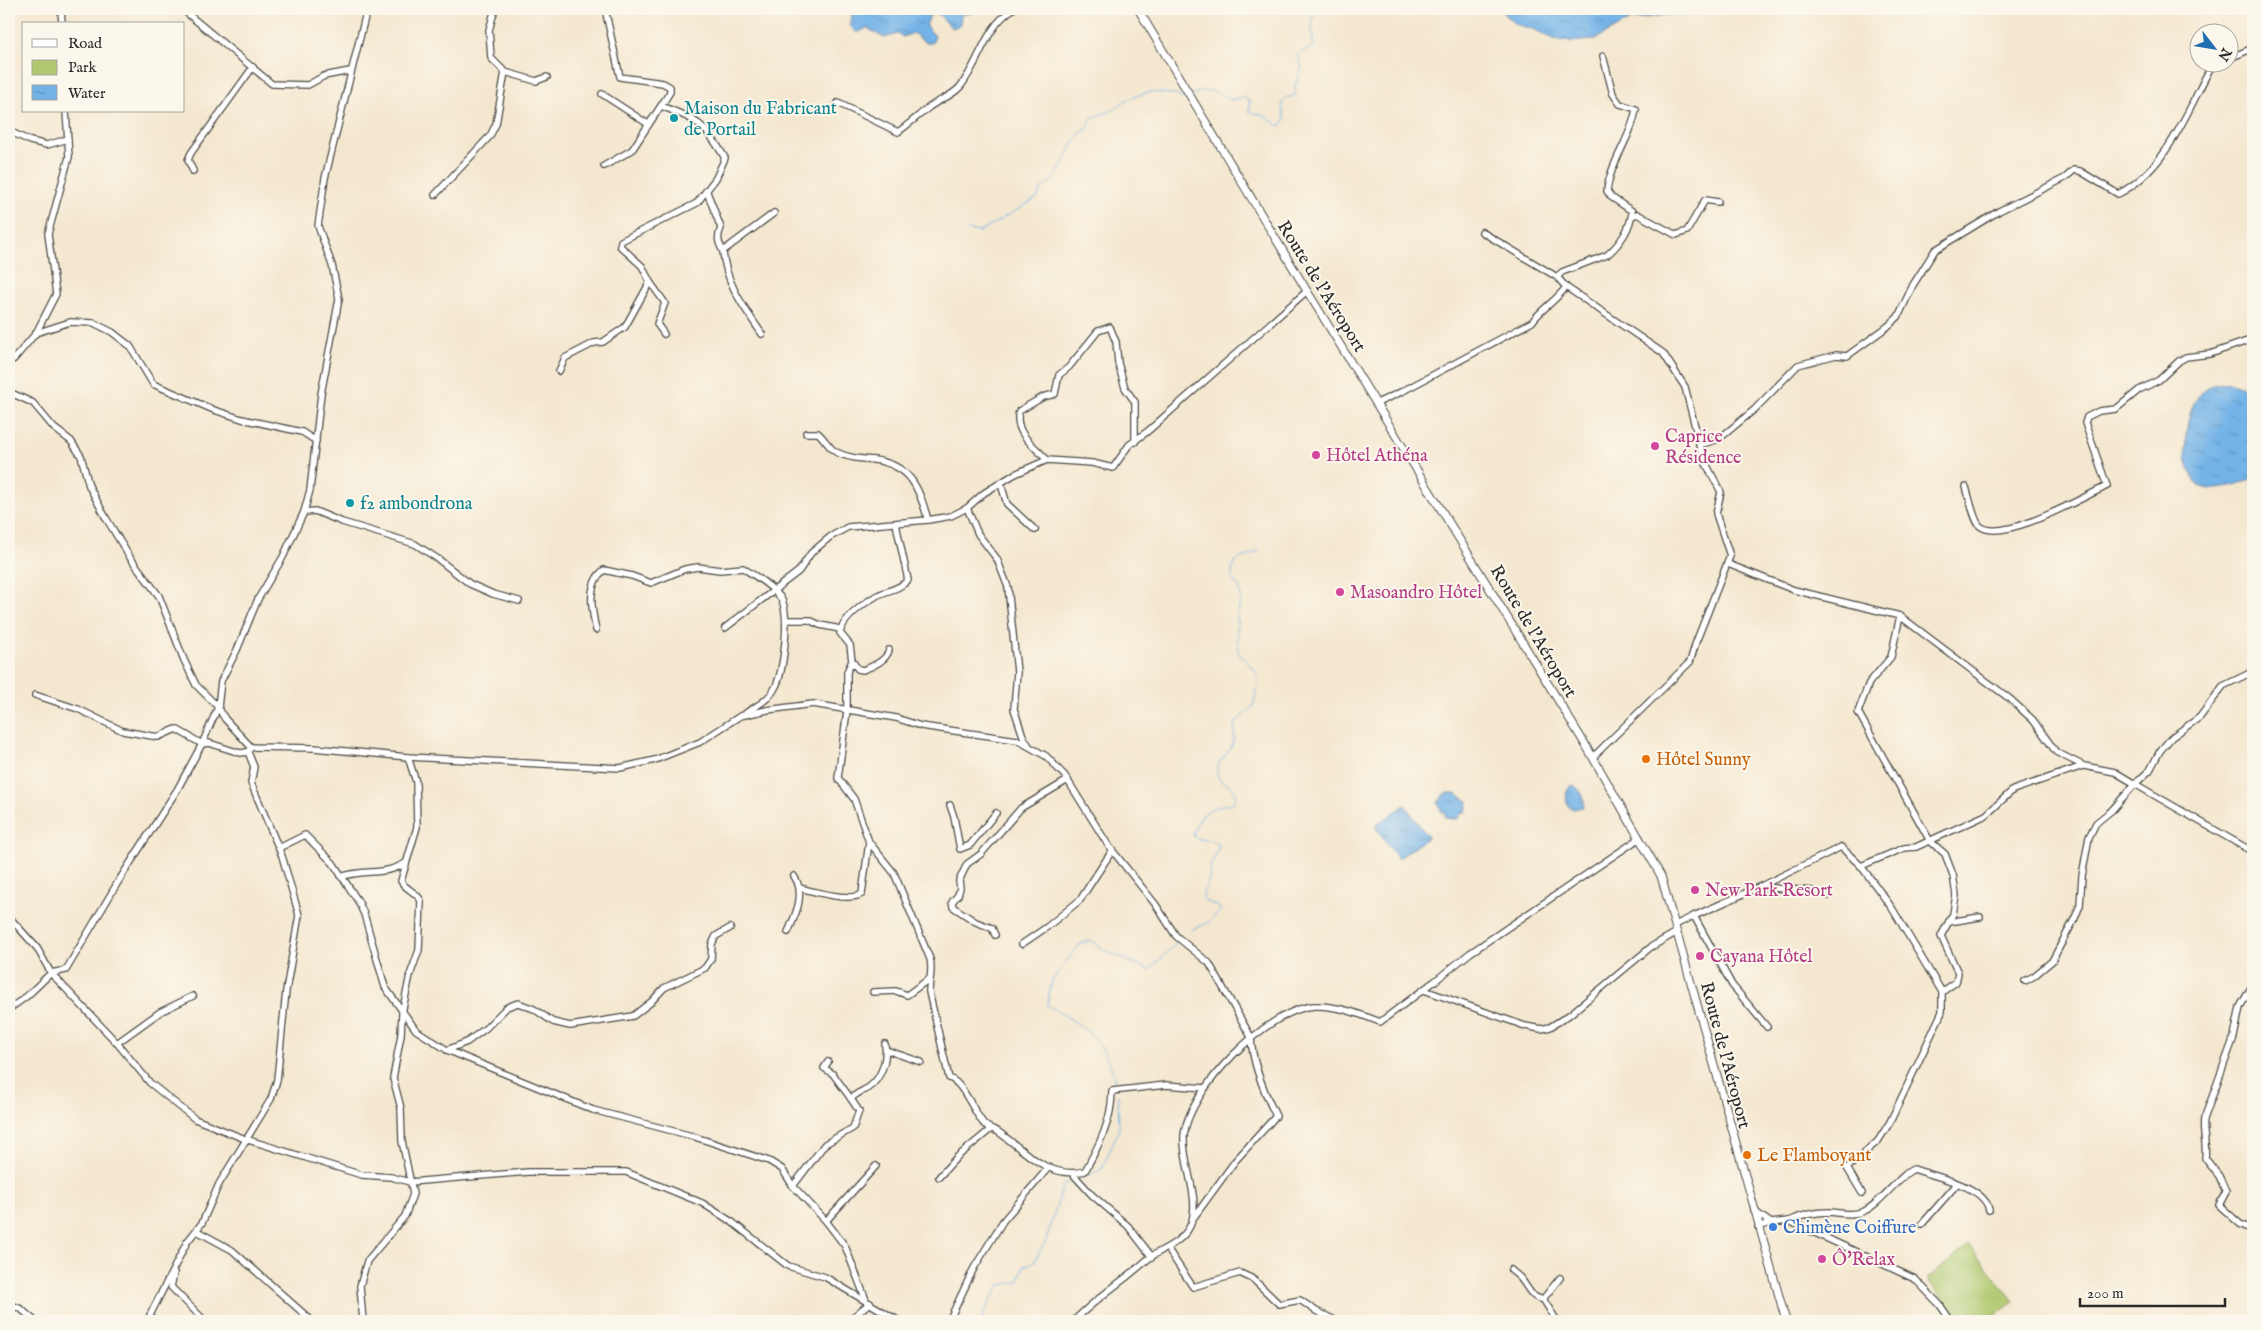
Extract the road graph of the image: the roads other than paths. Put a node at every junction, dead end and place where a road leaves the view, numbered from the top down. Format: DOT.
graph roads {
  1 [pos="62,9"];
  2 [pos="182,9"];
  3 [pos="367,9"];
  4 [pos="495,9"];
  5 [pos="605,9"];
  6 [pos="1013,9"];
  7 [pos="1138,9"];
  8 [pos="62,22"];
  9 [pos="2253,48"];
  10 [pos="2240,54"];
  11 [pos="1603,56"];
  12 [pos="253,67"];
  13 [pos="350,71"];
  14 [pos="505,72"];
  15 [pos="2208,72"];
  16 [pos="547,77"];
  17 [pos="602,94"];
  18 [pos="838,103"];
  19 [pos="661,106"];
  20 [pos="66,112"];
  21 [pos="648,124"];
  22 [pos="9,131"];
  23 [pos="68,139"];
  24 [pos="604,166"];
  25 [pos="193,171"];
  26 [pos="707,192"];
  27 [pos="435,195"];
  28 [pos="1718,202"];
  29 [pos="774,213"];
  30 [pos="1632,216"];
  31 [pos="1482,232"];
  32 [pos="724,251"];
  33 [pos="1557,276"];
  34 [pos="650,282"];
  35 [pos="1566,287"];
  36 [pos="1307,291"];
  37 [pos="36,333"];
  38 [pos="664,334"];
  39 [pos="762,334"];
  40 [pos="2253,339"];
  41 [pos="9,362"];
  42 [pos="559,371"];
  43 [pos="9,392"];
  44 [pos="1379,401"];
  45 [pos="806,433"];
  46 [pos="316,442"];
  47 [pos="1132,444"];
  48 [pos="1699,445"];
  49 [pos="1047,460"];
  50 [pos="1001,484"];
  51 [pos="1966,487"];
  52 [pos="967,508"];
  53 [pos="304,512"];
  54 [pos="928,520"];
  55 [pos="896,524"];
  56 [pos="1035,530"];
  57 [pos="1728,564"];
  58 [pos="774,591"];
  59 [pos="519,602"];
  60 [pos="1900,616"];
  61 [pos="786,620"];
  62 [pos="725,628"];
  63 [pos="840,629"];
  64 [pos="596,630"];
  65 [pos="889,650"];
  66 [pos="852,661"];
  67 [pos="2253,669"];
  68 [pos="35,695"];
  69 [pos="218,708"];
  70 [pos="847,711"];
  71 [pos="740,716"];
  72 [pos="202,744"];
  73 [pos="1030,747"];
  74 [pos="249,750"];
  75 [pos="408,757"];
  76 [pos="1593,758"];
  77 [pos="2084,766"];
  78 [pos="1068,780"];
  79 [pos="2135,784"];
  80 [pos="950,805"];
  81 [pos="996,813"];
  82 [pos="1640,838"];
  83 [pos="1930,841"];
  84 [pos="869,842"];
  85 [pos="970,845"];
  86 [pos="279,848"];
  87 [pos="1112,851"];
  88 [pos="2253,852"];
  89 [pos="974,857"];
  90 [pos="406,863"];
  91 [pos="1861,866"];
  92 [pos="794,876"];
  93 [pos="341,878"];
  94 [pos="1759,887"];
  95 [pos="800,888"];
  96 [pos="1828,896"];
  97 [pos="1694,916"];
  98 [pos="9,917"];
  99 [pos="1980,917"];
  100 [pos="1949,922"];
  101 [pos="1675,925"];
  102 [pos="730,928"];
  103 [pos="788,932"];
  104 [pos="1677,932"];
  105 [pos="995,935"];
  106 [pos="1022,944"];
  107 [pos="51,973"];
  108 [pos="929,979"];
  109 [pos="2025,981"];
  110 [pos="2253,984"];
  111 [pos="1424,990"];
  112 [pos="873,992"];
  113 [pos="1942,992"];
  114 [pos="193,996"];
  115 [pos="9,1009"];
  116 [pos="402,1013"];
  117 [pos="1767,1027"];
  118 [pos="1251,1037"];
  119 [pos="117,1043"];
  120 [pos="447,1050"];
  121 [pos="828,1062"];
  122 [pos="921,1062"];
  123 [pos="1205,1088"];
  124 [pos="851,1099"];
  125 [pos="991,1129"];
  126 [pos="245,1139"];
  127 [pos="876,1166"];
  128 [pos="1049,1167"];
  129 [pos="1073,1174"];
  130 [pos="939,1177"];
  131 [pos="410,1182"];
  132 [pos="1957,1184"];
  133 [pos="793,1186"];
  134 [pos="1862,1193"];
  135 [pos="1989,1210"];
  136 [pos="1754,1211"];
  137 [pos="1192,1220"];
  138 [pos="826,1221"];
  139 [pos="1789,1221"];
  140 [pos="1771,1223"];
  141 [pos="1922,1224"];
  142 [pos="1758,1227"];
  143 [pos="2253,1230"];
  144 [pos="197,1231"];
  145 [pos="1167,1248"];
  146 [pos="1152,1257"];
  147 [pos="175,1266"];
  148 [pos="1511,1270"];
  149 [pos="1560,1278"];
  150 [pos="1543,1299"];
  151 [pos="868,1302"];
  152 [pos="9,1304"];
  153 [pos="35,1321"];
  154 [pos="147,1321"];
  155 [pos="205,1321"];
  156 [pos="312,1321"];
  157 [pos="362,1321"];
  158 [pos="848,1321"];
  159 [pos="899,1321"];
  160 [pos="949,1321"];
  161 [pos="1074,1321"];
  162 [pos="1337,1321"];
  163 [pos="1557,1321"];
  164 [pos="1786,1321"];
  165 [pos="1951,1321"];
  1 -- 8 [label="street"];
  2 -- 12 [label="street"];
  3 -- 13 [label="street"];
  4 -- 14 [label="street"];
  5 -- 19 [label="street"];
  6 -- 18 [label="street"];
  7 -- 36 [label="main road, Route de l'Aéroport"];
  9 -- 10 [label="street"];
  11 -- 30 [label="street"];
  12 -- 13 [label="street"];
  12 -- 25 [label="street"];
  13 -- 46 [label="street"];
  14 -- 16 [label="street"];
  14 -- 27 [label="street"];
  15 -- 48 [label="street"];
  17 -- 21 [label="street"];
  19 -- 21 [label="street"];
  19 -- 26 [label="street"];
  20 -- 23 [label="street"];
  21 -- 24 [label="street"];
  22 -- 23 [label="street"];
  23 -- 37 [label="street"];
  26 -- 32 [label="street"];
  26 -- 34 [label="street"];
  28 -- 30 [label="street"];
  29 -- 32 [label="street"];
  30 -- 33 [label="street"];
  31 -- 33 [label="street"];
  32 -- 39 [label="street"];
  33 -- 35 [label="street"];
  34 -- 38 [label="street"];
  34 -- 42 [label="street"];
  35 -- 44 [label="street"];
  35 -- 48 [label="street"];
  36 -- 44 [label="main road, Route de l'Aéroport"];
  36 -- 47 [label="street"];
  37 -- 41 [label="street"];
  37 -- 46 [label="street"];
  40 -- 51 [label="street"];
  43 -- 69 [label="street"];
  44 -- 76 [label="main road, Route de l'Aéroport"];
  45 -- 54 [label="street"];
  46 -- 53 [label="street"];
  47 -- 49 [label="street"];
  47 -- 49 [label="street"];
  48 -- 57 [label="street"];
  49 -- 50 [label="street"];
  50 -- 52 [label="street"];
  50 -- 56 [label="street"];
  52 -- 54 [label="street"];
  52 -- 73 [label="street"];
  53 -- 59 [label="street"];
  53 -- 69 [label="street"];
  54 -- 55 [label="street"];
  55 -- 58 [label="street"];
  55 -- 63 [label="street"];
  57 -- 60 [label="street"];
  57 -- 76 [label="street"];
  58 -- 61 [label="street"];
  58 -- 62 [label="street"];
  58 -- 64 [label="street"];
  60 -- 77 [label="street"];
  60 -- 83 [label="street"];
  61 -- 63 [label="street"];
  61 -- 71 [label="street"];
  63 -- 66 [label="street"];
  65 -- 66 [label="street"];
  66 -- 70 [label="street"];
  67 -- 79 [label="street"];
  68 -- 72 [label="street"];
  69 -- 72 [label="street"];
  69 -- 74 [label="street"];
  70 -- 71 [label="street"];
  70 -- 73 [label="street"];
  70 -- 84 [label="street"];
  71 -- 75 [label="street"];
  72 -- 74 [label="street"];
  72 -- 107 [label="street"];
  73 -- 78 [label="street"];
  74 -- 75 [label="street"];
  74 -- 86 [label="street"];
  75 -- 90 [label="street"];
  76 -- 82 [label="main road, Route de l'Aéroport"];
  77 -- 79 [label="street"];
  77 -- 83 [label="street"];
  78 -- 87 [label="street"];
  78 -- 89 [label="street"];
  79 -- 88 [label="street"];
  79 -- 109 [label="street"];
  80 -- 85 [label="street"];
  81 -- 85 [label="street"];
  82 -- 101 [label="main road, Route de l'Aéroport"];
  82 -- 111 [label="street"];
  83 -- 91 [label="street"];
  83 -- 100 [label="street"];
  84 -- 95 [label="street"];
  84 -- 108 [label="street"];
  85 -- 89 [label="street"];
  86 -- 93 [label="street"];
  86 -- 126 [label="street"];
  87 -- 106 [label="street"];
  87 -- 118 [label="street"];
  89 -- 105 [label="street"];
  90 -- 93 [label="street"];
  90 -- 116 [label="street"];
  91 -- 94 [label="street"];
  91 -- 113 [label="street"];
  92 -- 95 [label="street"];
  93 -- 116 [label="street"];
  94 -- 96 [label="street"];
  94 -- 97 [label="street"];
  95 -- 103 [label="street"];
  97 -- 101 [label="street"];
  97 -- 117 [label="street"];
  98 -- 107 [label="street"];
  99 -- 100 [label="street"];
  100 -- 113 [label="street"];
  101 -- 104 [label="main road, Route de l'Aéroport"];
  102 -- 120 [label="street"];
  104 -- 111 [label="street"];
  104 -- 136 [label="main road, Route de l'Aéroport"];
  107 -- 115 [label="street"];
  107 -- 119 [label="street"];
  108 -- 112 [label="street"];
  108 -- 125 [label="street"];
  110 -- 143 [label="street"];
  111 -- 118 [label="street"];
  113 -- 134 [label="street"];
  114 -- 119 [label="street"];
  116 -- 120 [label="street"];
  116 -- 131 [label="street"];
  118 -- 123 [label="street"];
  118 -- 137 [label="street"];
  119 -- 126 [label="street"];
  120 -- 133 [label="street"];
  121 -- 124 [label="street"];
  122 -- 124 [label="street"];
  123 -- 129 [label="street"];
  123 -- 137 [label="street"];
  124 -- 133 [label="street"];
  125 -- 128 [label="street"];
  125 -- 130 [label="street"];
  126 -- 131 [label="street"];
  126 -- 144 [label="street"];
  127 -- 138 [label="street"];
  128 -- 129 [label="street"];
  128 -- 160 [label="street"];
  129 -- 146 [label="street"];
  131 -- 151 [label="street"];
  131 -- 157 [label="street"];
  132 -- 135 [label="street"];
  132 -- 139 [label="street"];
  132 -- 141 [label="street"];
  133 -- 138 [label="street"];
  136 -- 140 [label="street"];
  136 -- 142 [label="main road, Route de l'Aéroport"];
  137 -- 145 [label="street"];
  138 -- 151 [label="street"];
  139 -- 140 [label="street"];
  139 -- 165 [label="street"];
  140 -- 142 [label="street"];
  142 -- 164 [label="main road, Route de l'Aéroport"];
  144 -- 147 [label="street"];
  144 -- 156 [label="street"];
  145 -- 146 [label="street"];
  145 -- 162 [label="street"];
  146 -- 161 [label="street"];
  147 -- 154 [label="street"];
  147 -- 155 [label="street"];
  148 -- 150 [label="street"];
  149 -- 150 [label="street"];
  150 -- 163 [label="street"];
  151 -- 158 [label="street"];
  151 -- 159 [label="street"];
  152 -- 153 [label="street"];
}
